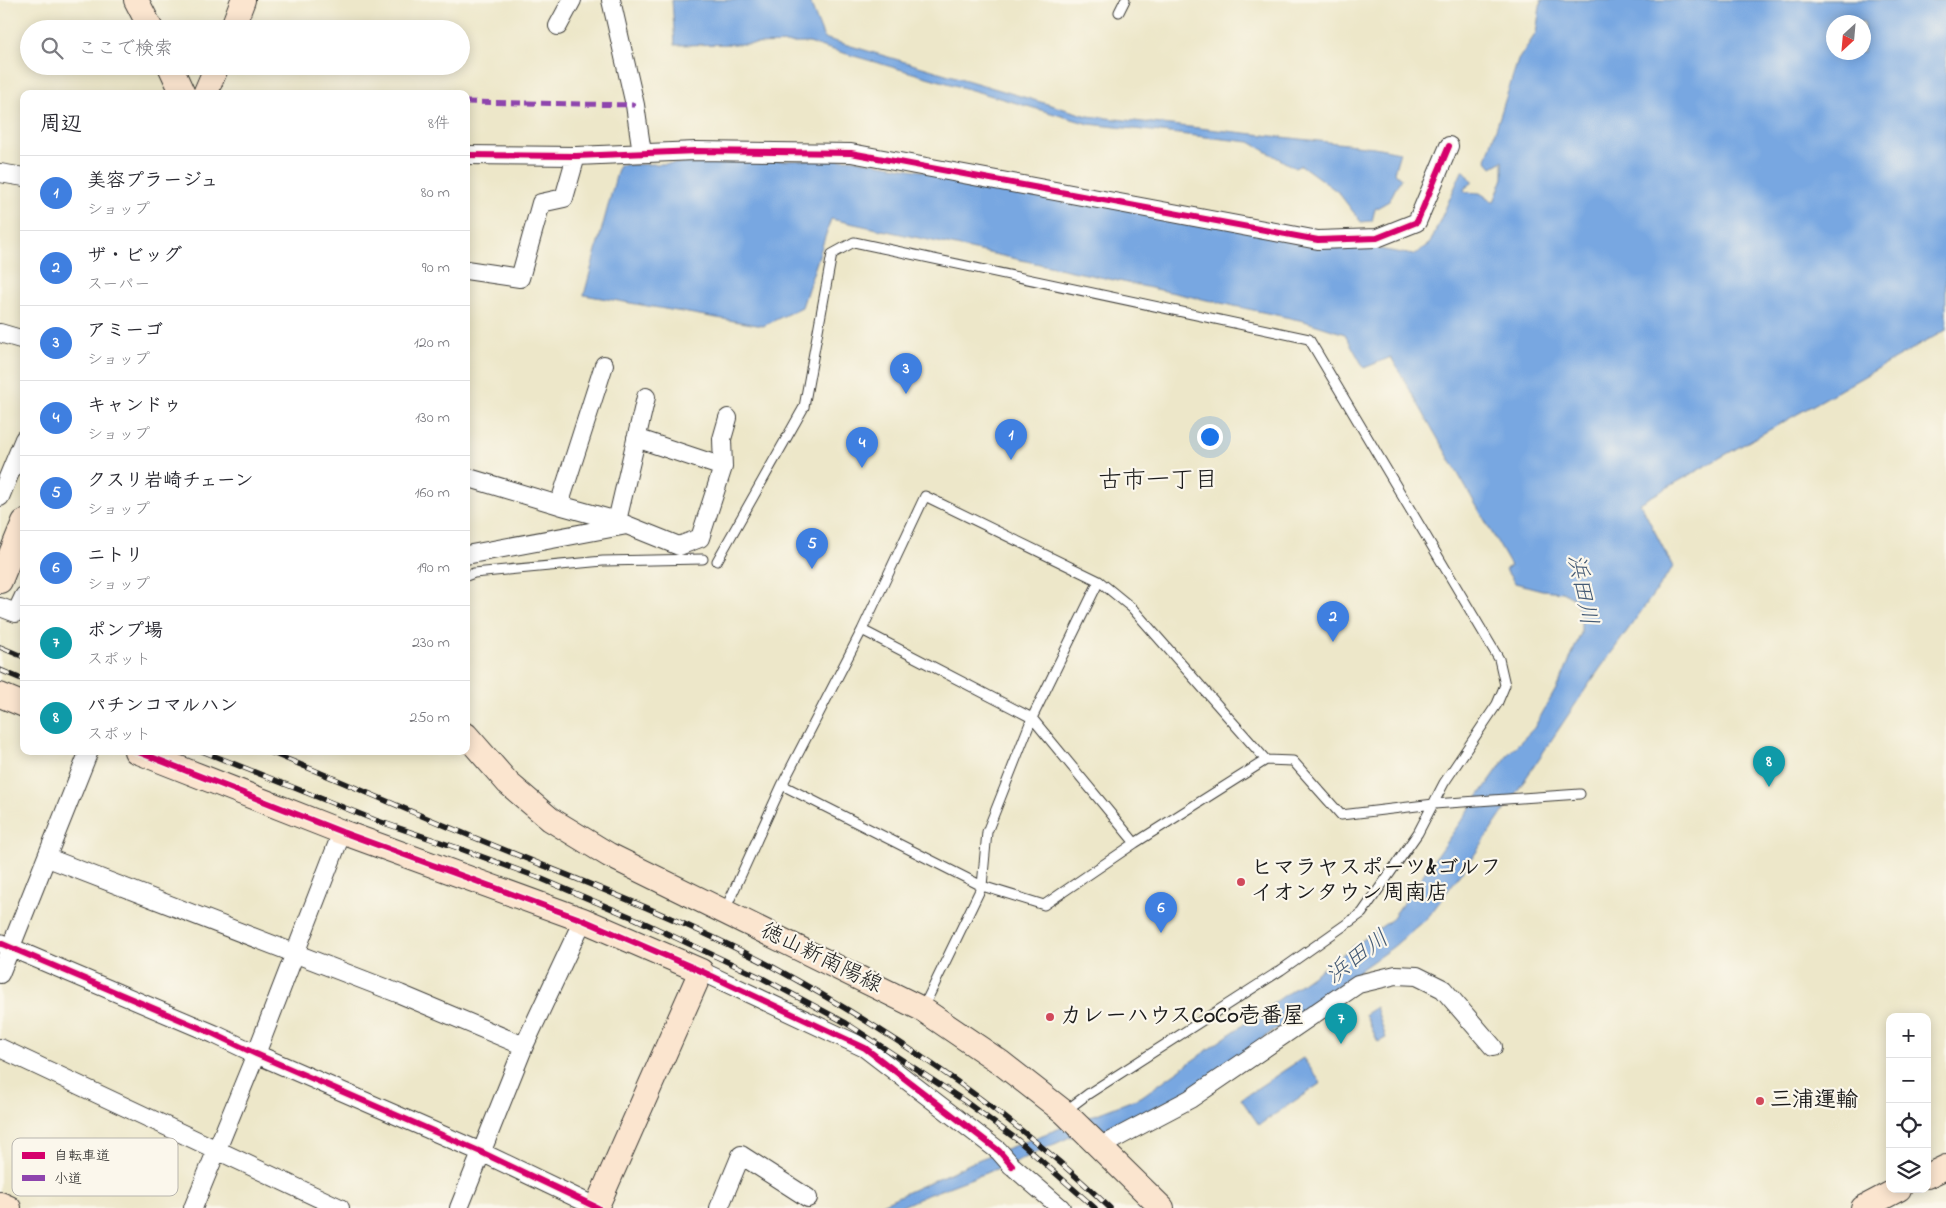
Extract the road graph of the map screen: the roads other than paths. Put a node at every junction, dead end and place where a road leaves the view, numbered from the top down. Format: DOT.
graph roads {
  1 [pos="136,0"];
  2 [pos="243,0"];
  3 [pos="572,0"];
  4 [pos="611,0"];
  5 [pos="1125,0"];
  6 [pos="1119,12"];
  7 [pos="146,20"];
  8 [pos="235,20"];
  9 [pos="558,26"];
  10 [pos="174,75"];
  11 [pos="213,75"];
  12 [pos="181,90"];
  13 [pos="207,90"];
  14 [pos="1449,146"];
  15 [pos="642,153"];
  16 [pos="470,155"];
  17 [pos="576,156"];
  18 [pos="0,173"];
  19 [pos="20,176"];
  20 [pos="470,271"];
  21 [pos="0,333"];
  22 [pos="20,339"];
  23 [pos="604,366"];
  24 [pos="646,396"];
  25 [pos="728,418"];
  26 [pos="636,438"];
  27 [pos="20,449"];
  28 [pos="724,467"];
  29 [pos="470,478"];
  30 [pos="0,497"];
  31 [pos="559,505"];
  32 [pos="623,523"];
  33 [pos="20,532"];
  34 [pos="470,554"];
  35 [pos="702,559"];
  36 [pos="716,561"];
  37 [pos="470,574"];
  38 [pos="0,581"];
  39 [pos="1099,581"];
  40 [pos="20,604"];
  41 [pos="0,607"];
  42 [pos="862,630"];
  43 [pos="0,695"];
  44 [pos="20,703"];
  45 [pos="1032,718"];
  46 [pos="470,739"];
  47 [pos="87,755"];
  48 [pos="146,755"];
  49 [pos="1266,760"];
  50 [pos="782,785"];
  51 [pos="1580,794"];
  52 [pos="1434,804"];
  53 [pos="342,832"];
  54 [pos="1135,843"];
  55 [pos="48,858"];
  56 [pos="982,886"];
  57 [pos="724,910"];
  58 [pos="583,920"];
  59 [pos="5,945"];
  60 [pos="296,954"];
  61 [pos="701,971"];
  62 [pos="0,974"];
  63 [pos="922,1009"];
  64 [pos="524,1046"];
  65 [pos="1494,1047"];
  66 [pos="0,1048"];
  67 [pos="256,1054"];
  68 [pos="1068,1117"];
  69 [pos="1095,1143"];
  70 [pos="216,1151"];
  71 [pos="480,1152"];
  72 [pos="1946,1167"];
  73 [pos="1931,1174"];
  74 [pos="1891,1193"];
  75 [pos="808,1198"];
  76 [pos="0,1204"];
  77 [pos="9,1208"];
  78 [pos="193,1208"];
  79 [pos="340,1208"];
  80 [pos="459,1208"];
  81 [pos="597,1208"];
  82 [pos="719,1208"];
  83 [pos="1061,1208"];
  84 [pos="1162,1208"];
  85 [pos="1863,1208"];
  1 -- 7 [label="street"];
  2 -- 8 [label="street"];
  3 -- 9 [label="street"];
  4 -- 15 [label="street"];
  5 -- 6 [label="lane"];
  10 -- 12 [label="street"];
  11 -- 13 [label="street"];
  14 -- 15 [label="street"];
  15 -- 17 [label="street"];
  16 -- 17 [label="street"];
  17 -- 20 [label="street"];
  18 -- 19 [label="street"];
  21 -- 22 [label="street"];
  23 -- 31 [label="street"];
  24 -- 26 [label="street"];
  25 -- 28 [label="street"];
  26 -- 28 [label="street"];
  26 -- 32 [label="street"];
  27 -- 30 [label="street"];
  28 -- 32 [label="street"];
  29 -- 31 [label="street"];
  31 -- 32 [label="street"];
  32 -- 34 [label="street"];
  33 -- 38 [label="street"];
  35 -- 37 [label="lane"];
  36 -- 52 [label="lane"];
  39 -- 42 [label="lane"];
  39 -- 45 [label="lane"];
  39 -- 49 [label="lane"];
  40 -- 41 [label="street"];
  42 -- 45 [label="lane"];
  42 -- 50 [label="lane"];
  43 -- 44 [label="street"];
  45 -- 54 [label="lane"];
  45 -- 56 [label="lane"];
  46 -- 57 [label="street, 徳山新南陽線"];
  47 -- 55 [label="street"];
  48 -- 53 [label="street"];
  49 -- 52 [label="lane"];
  49 -- 54 [label="lane"];
  50 -- 56 [label="lane"];
  50 -- 57 [label="lane"];
  51 -- 52 [label="lane"];
  52 -- 68 [label="lane"];
  53 -- 58 [label="street"];
  53 -- 60 [label="street"];
  54 -- 56 [label="lane"];
  55 -- 59 [label="street"];
  55 -- 60 [label="street"];
  56 -- 63 [label="lane"];
  57 -- 63 [label="street, 徳山新南陽線"];
  58 -- 61 [label="street"];
  58 -- 64 [label="street"];
  59 -- 62 [label="street"];
  59 -- 67 [label="street"];
  60 -- 64 [label="street"];
  60 -- 67 [label="street"];
  61 -- 81 [label="street"];
  61 -- 83 [label="street"];
  63 -- 68 [label="street, 徳山新南陽線"];
  64 -- 71 [label="street"];
  65 -- 69 [label="street"];
  66 -- 70 [label="street"];
  67 -- 70 [label="street"];
  67 -- 71 [label="street"];
  68 -- 69 [label="street, 徳山新南陽線"];
  69 -- 84 [label="street, 徳山新南陽線"];
  70 -- 78 [label="street"];
  70 -- 79 [label="street"];
  71 -- 80 [label="street"];
  71 -- 81 [label="street"];
  72 -- 73 [label="street"];
  74 -- 85 [label="street"];
  75 -- 82 [label="street"];
  76 -- 77 [label="street"];
}
